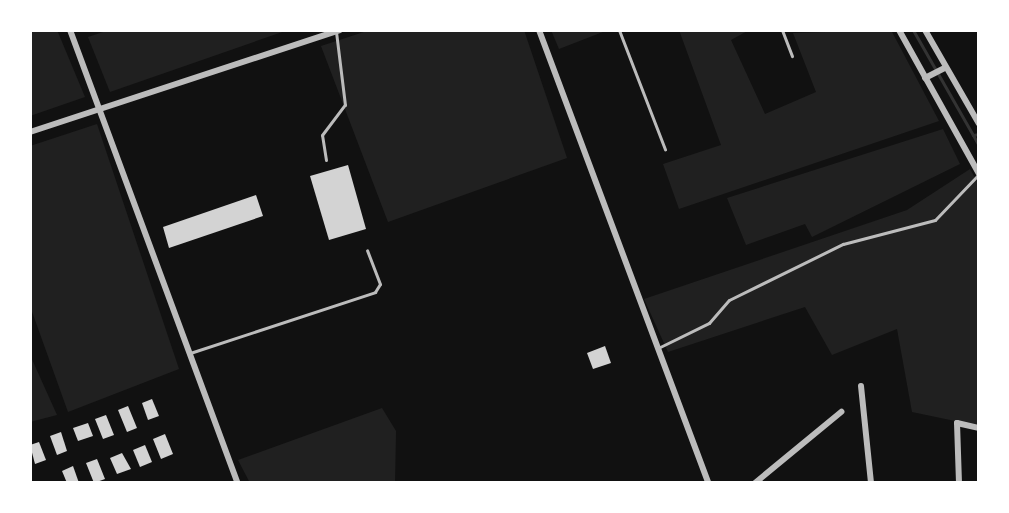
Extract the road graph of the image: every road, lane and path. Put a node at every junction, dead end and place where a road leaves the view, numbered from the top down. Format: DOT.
graph roads {
  1 [pos="70,30"];
  2 [pos="539,30"];
  3 [pos="619,30"];
  4 [pos="782,30"];
  5 [pos="899,30"];
  6 [pos="925,30"];
  7 [pos="338,31"];
  8 [pos="792,56"];
  9 [pos="944,69"];
  10 [pos="925,78"];
  11 [pos="103,108"];
  12 [pos="979,124"];
  13 [pos="30,132"];
  14 [pos="665,148"];
  15 [pos="326,160"];
  16 [pos="979,174"];
  17 [pos="367,250"];
  18 [pos="655,350"];
  19 [pos="190,353"];
  20 [pos="861,386"];
  21 [pos="841,412"];
  22 [pos="979,428"];
  23 [pos="238,483"];
  24 [pos="708,483"];
  25 [pos="755,483"];
  26 [pos="871,483"];
  27 [pos="959,483"];
  1 -- 11 [label="street"];
  2 -- 18 [label="street"];
  3 -- 14 [label="lane"];
  4 -- 8 [label="lane"];
  5 -- 10 [label="street"];
  6 -- 9 [label="street"];
  7 -- 11 [label="street"];
  7 -- 15 [label="lane"];
  9 -- 10 [label="street"];
  9 -- 12 [label="street"];
  10 -- 16 [label="street"];
  11 -- 13 [label="street"];
  11 -- 19 [label="street"];
  16 -- 18 [label="lane"];
  17 -- 19 [label="lane"];
  18 -- 24 [label="street"];
  19 -- 23 [label="street"];
  20 -- 26 [label="street"];
  21 -- 25 [label="street"];
  22 -- 27 [label="street"];
}
